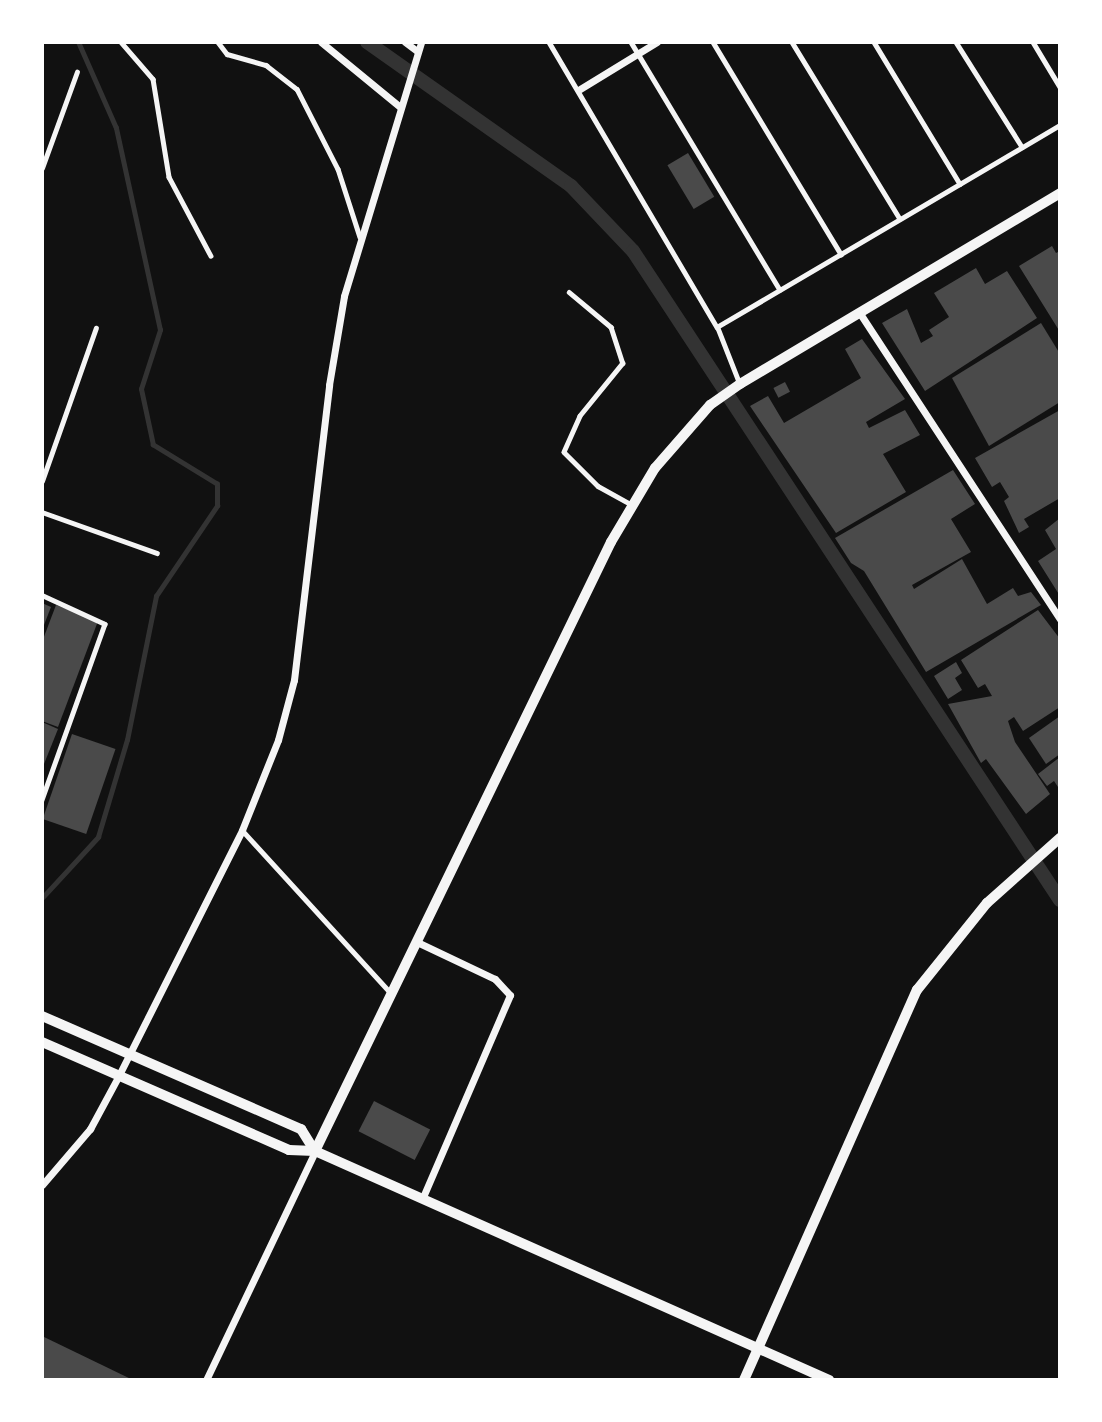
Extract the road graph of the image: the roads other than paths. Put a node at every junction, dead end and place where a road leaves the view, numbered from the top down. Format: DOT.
graph roads {
  1 [pos="121,42"];
  2 [pos="218,42"];
  3 [pos="321,42"];
  4 [pos="405,42"];
  5 [pos="421,42"];
  6 [pos="549,42"];
  7 [pos="631,42"];
  8 [pos="657,42"];
  9 [pos="713,42"];
  10 [pos="792,42"];
  11 [pos="874,42"];
  12 [pos="956,42"];
  13 [pos="1033,42"];
  14 [pos="417,51"];
  15 [pos="638,53"];
  16 [pos="77,72"];
  17 [pos="1060,87"];
  18 [pos="580,89"];
  19 [pos="400,107"];
  20 [pos="1060,125"];
  21 [pos="1021,148"];
  22 [pos="42,166"];
  23 [pos="960,184"];
  24 [pos="1060,193"];
  25 [pos="900,219"];
  26 [pos="361,237"];
  27 [pos="841,254"];
  28 [pos="211,256"];
  29 [pos="780,290"];
  30 [pos="569,292"];
  31 [pos="859,312"];
  32 [pos="718,327"];
  33 [pos="96,328"];
  34 [pos="737,386"];
  35 [pos="42,481"];
  36 [pos="632,506"];
  37 [pos="42,512"];
  38 [pos="157,552"];
  39 [pos="42,595"];
  40 [pos="1060,620"];
  41 [pos="42,800"];
  42 [pos="242,830"];
  43 [pos="1060,838"];
  44 [pos="417,942"];
  45 [pos="393,995"];
  46 [pos="42,1016"];
  47 [pos="42,1042"];
  48 [pos="129,1054"];
  49 [pos="118,1077"];
  50 [pos="315,1151"];
  51 [pos="42,1185"];
  52 [pos="422,1199"];
  53 [pos="758,1349"];
  54 [pos="206,1380"];
  55 [pos="744,1380"];
  56 [pos="829,1380"];
  1 -- 28 [label="lane"];
  2 -- 26 [label="lane"];
  3 -- 19 [label="street"];
  4 -- 14 [label="street"];
  5 -- 14 [label="street"];
  6 -- 18 [label="lane"];
  7 -- 15 [label="lane"];
  8 -- 15 [label="street"];
  9 -- 27 [label="lane"];
  10 -- 25 [label="lane"];
  11 -- 23 [label="lane"];
  12 -- 21 [label="lane"];
  13 -- 17 [label="lane"];
  14 -- 19 [label="street"];
  15 -- 18 [label="street"];
  15 -- 29 [label="lane"];
  16 -- 22 [label="lane"];
  18 -- 32 [label="lane"];
  19 -- 26 [label="street"];
  20 -- 21 [label="lane"];
  21 -- 23 [label="lane"];
  23 -- 25 [label="lane"];
  24 -- 31 [label="street"];
  25 -- 27 [label="lane"];
  26 -- 42 [label="street"];
  27 -- 29 [label="lane"];
  29 -- 32 [label="lane"];
  30 -- 36 [label="lane"];
  31 -- 34 [label="street"];
  31 -- 40 [label="street"];
  32 -- 34 [label="lane"];
  33 -- 35 [label="lane"];
  34 -- 36 [label="street"];
  36 -- 44 [label="street"];
  37 -- 38 [label="lane"];
  39 -- 41 [label="lane"];
  42 -- 45 [label="lane"];
  42 -- 48 [label="street"];
  43 -- 53 [label="street"];
  44 -- 45 [label="street"];
  44 -- 52 [label="street"];
  45 -- 50 [label="street"];
  46 -- 48 [label="street"];
  47 -- 49 [label="street"];
  48 -- 49 [label="street"];
  48 -- 50 [label="street"];
  49 -- 50 [label="street"];
  49 -- 51 [label="street"];
  50 -- 52 [label="street"];
  50 -- 54 [label="street"];
  52 -- 53 [label="street"];
  53 -- 55 [label="street"];
  53 -- 56 [label="street"];
}
